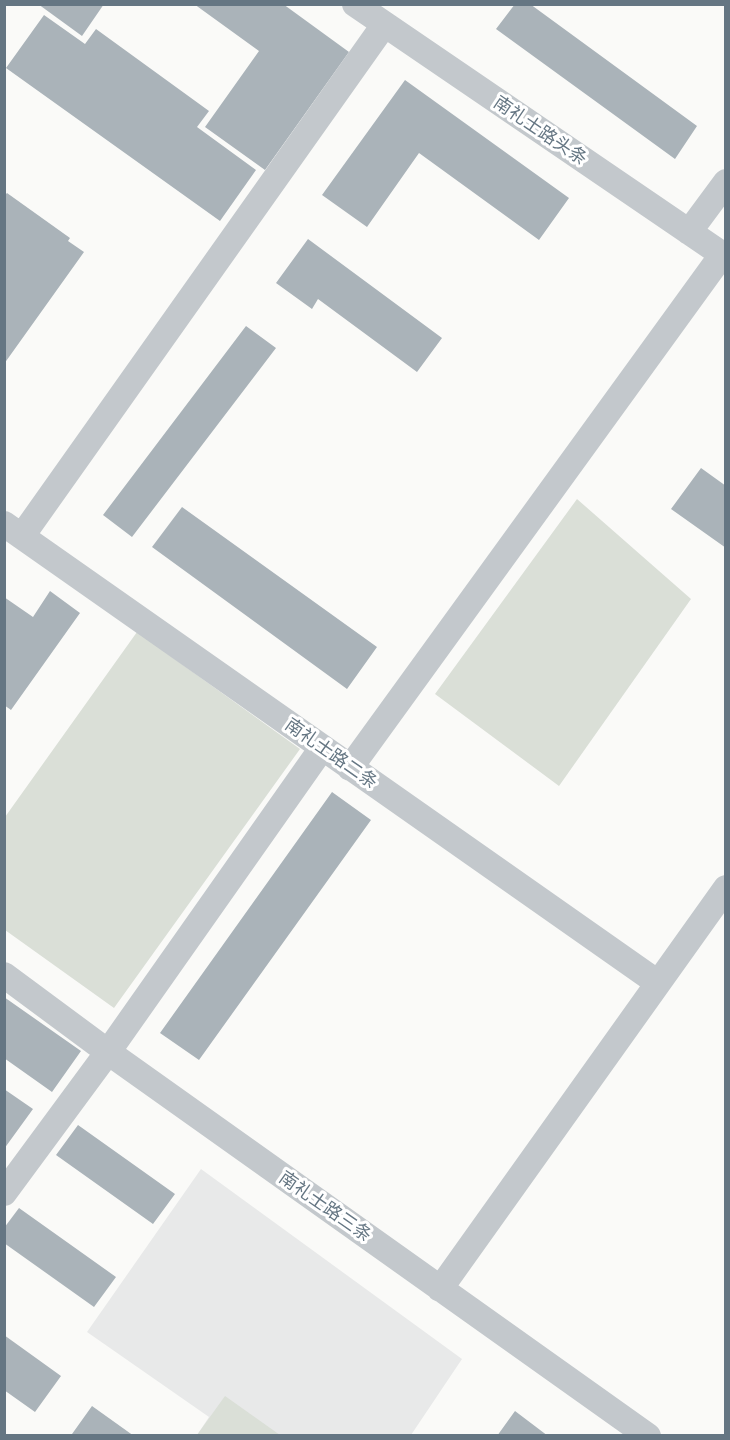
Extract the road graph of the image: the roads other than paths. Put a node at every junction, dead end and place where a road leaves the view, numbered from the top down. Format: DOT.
graph roads {
  1 [pos="354,4"];
  2 [pos="384,25"];
  3 [pos="726,182"];
  4 [pos="689,232"];
  5 [pos="724,256"];
  6 [pos="13,530"];
  7 [pos="322,748"];
  8 [pos="350,768"];
  9 [pos="726,888"];
  10 [pos="4,975"];
  11 [pos="658,983"];
  12 [pos="108,1052"];
  13 [pos="4,1193"];
  14 [pos="440,1289"];
  15 [pos="648,1436"];
  1 -- 2 [label="street, 南礼士路头条"];
  2 -- 4 [label="street, 南礼士路头条"];
  2 -- 6 [label="street"];
  3 -- 4 [label="street"];
  4 -- 5 [label="street, 南礼士路头条"];
  5 -- 8 [label="street"];
  6 -- 7 [label="street, 南礼士路二条"];
  7 -- 8 [label="street, 南礼士路二条"];
  7 -- 12 [label="street"];
  8 -- 11 [label="street, 南礼士路二条"];
  9 -- 11 [label="street"];
  10 -- 12 [label="street, 南礼士路三条"];
  11 -- 14 [label="street"];
  12 -- 13 [label="street"];
  12 -- 14 [label="street, 南礼士路三条"];
  14 -- 15 [label="street, 南礼士路三条"];
}
